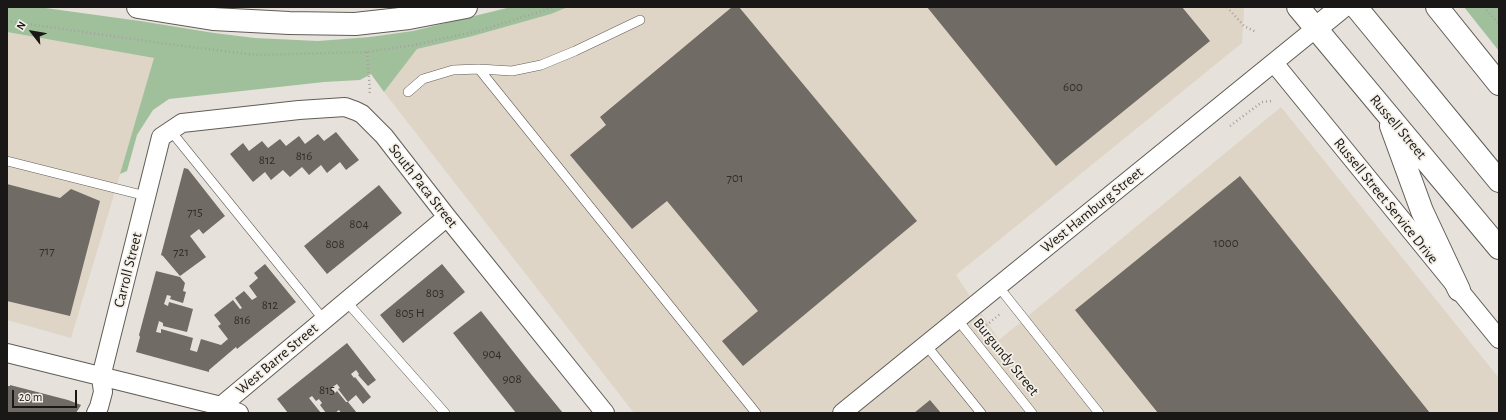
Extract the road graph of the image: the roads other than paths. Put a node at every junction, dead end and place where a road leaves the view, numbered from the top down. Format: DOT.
graph roads {
  1 [pos="138,7"];
  2 [pos="466,7"];
  3 [pos="1298,7"];
  4 [pos="1342,7"];
  5 [pos="1356,7"];
  6 [pos="1437,7"];
  7 [pos="640,20"];
  8 [pos="1315,29"];
  9 [pos="1274,63"];
  10 [pos="479,69"];
  11 [pos="1499,84"];
  12 [pos="408,92"];
  13 [pos="1385,112"];
  14 [pos="170,130"];
  15 [pos="7,161"];
  16 [pos="1499,181"];
  17 [pos="146,196"];
  18 [pos="447,217"];
  19 [pos="1499,248"];
  20 [pos="998,286"];
  21 [pos="1459,290"];
  22 [pos="346,301"];
  23 [pos="957,319"];
  24 [pos="324,320"];
  25 [pos="1499,339"];
  26 [pos="926,345"];
  27 [pos="7,353"];
  28 [pos="102,377"];
  29 [pos="220,406"];
  30 [pos="96,413"];
  31 [pos="238,413"];
  32 [pos="445,413"];
  33 [pos="605,413"];
  34 [pos="756,413"];
  35 [pos="842,413"];
  36 [pos="981,413"];
  37 [pos="1032,413"];
  38 [pos="1099,413"];
  1 -- 2 [label="main road"];
  3 -- 8 [label="main road, Russell Street"];
  4 -- 8 [label="main road, West Hamburg Street"];
  5 -- 16 [label="main road"];
  6 -- 11 [label="main road"];
  7 -- 10 [label="lane"];
  8 -- 9 [label="street, West Hamburg Street"];
  8 -- 13 [label="main road, Russell Street"];
  9 -- 20 [label="street, West Hamburg Street"];
  9 -- 21 [label="street, Russell Street Service Drive"];
  10 -- 12 [label="lane"];
  10 -- 34 [label="lane"];
  13 -- 19 [label="main road, Russell Street"];
  13 -- 21 [label="main road"];
  14 -- 17 [label="street, Carroll Street"];
  14 -- 18 [label="street, South Paca Street"];
  14 -- 24 [label="lane"];
  15 -- 17 [label="lane"];
  17 -- 28 [label="street, Carroll Street"];
  18 -- 22 [label="street, West Barre Street"];
  18 -- 33 [label="street, South Paca Street"];
  20 -- 23 [label="street, West Hamburg Street"];
  20 -- 38 [label="lane"];
  21 -- 25 [label="street, Russell Street Service Drive"];
  22 -- 24 [label="street, West Barre Street"];
  22 -- 32 [label="lane"];
  23 -- 26 [label="street, West Hamburg Street"];
  23 -- 37 [label="lane, Burgundy Street"];
  24 -- 29 [label="street, West Barre Street"];
  26 -- 35 [label="street, West Hamburg Street"];
  26 -- 36 [label="lane"];
  27 -- 28 [label="street"];
  28 -- 29 [label="street"];
  28 -- 30 [label="street, Carroll Street"];
  29 -- 31 [label="street"];
}
